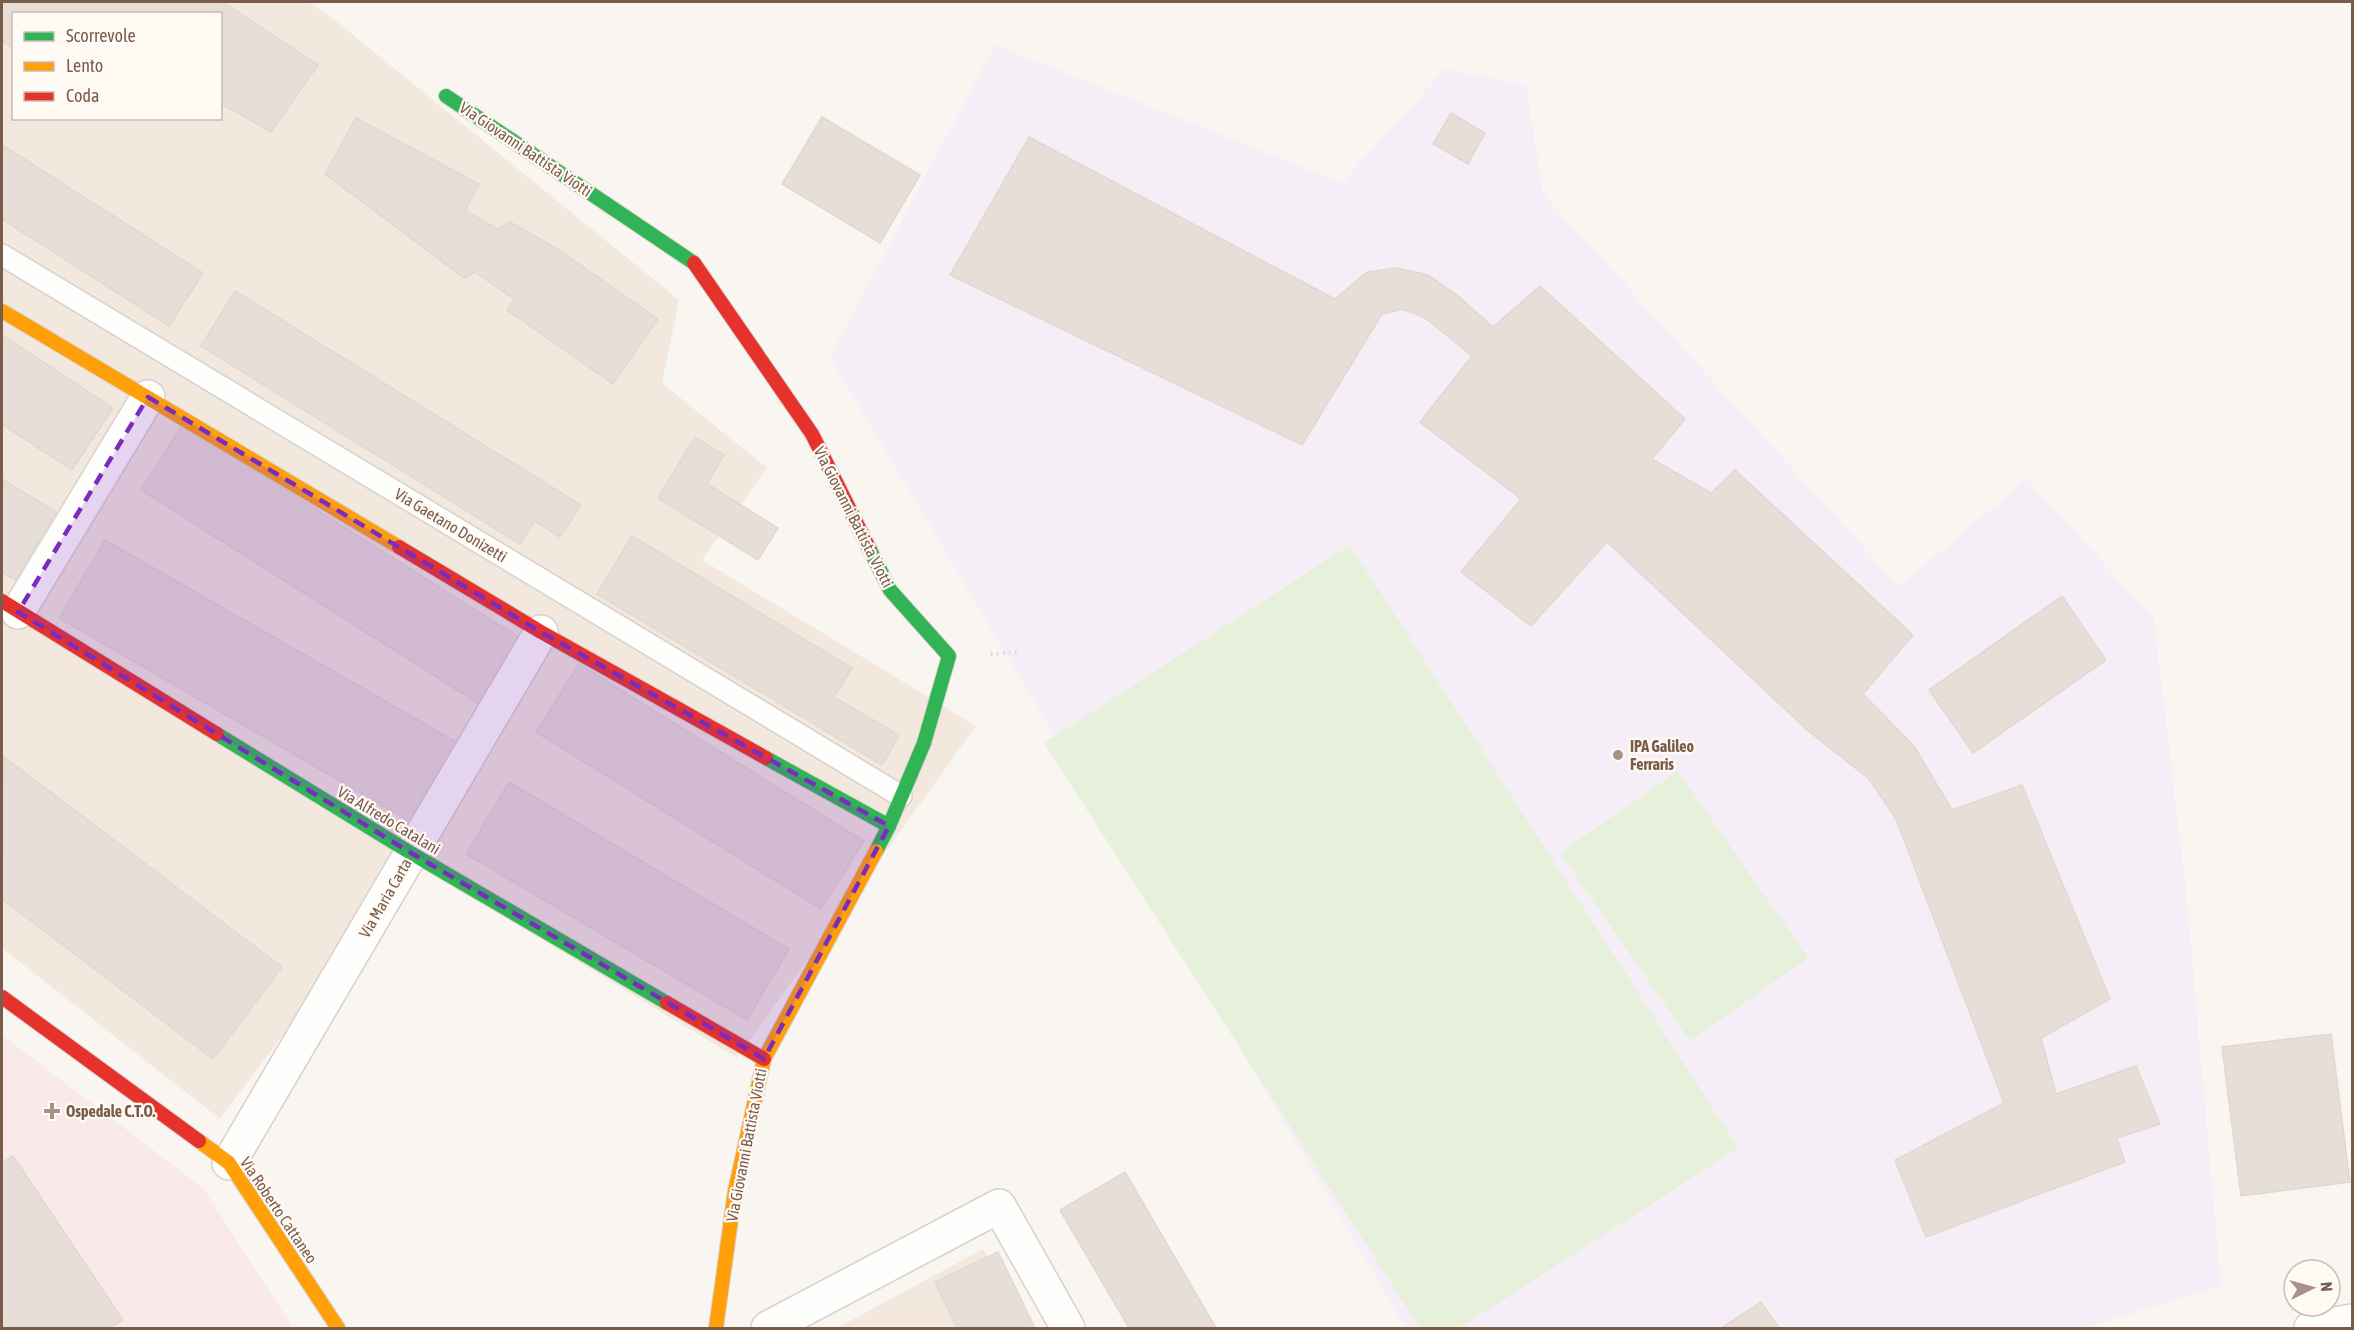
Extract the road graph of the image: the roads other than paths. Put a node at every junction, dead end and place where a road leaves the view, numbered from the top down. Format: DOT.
graph roads {
  1 [pos="446,96"];
  2 [pos="2,255"];
  3 [pos="2,311"];
  4 [pos="148,397"];
  5 [pos="10,606"];
  6 [pos="541,632"];
  7 [pos="901,796"];
  8 [pos="889,826"];
  9 [pos="411,853"];
  10 [pos="2,997"];
  11 [pos="764,1059"];
  12 [pos="229,1163"];
  13 [pos="2352,1321"];
  14 [pos="338,1329"];
  15 [pos="716,1329"];
  16 [pos="768,1329"];
  17 [pos="1068,1329"];
  18 [pos="2311,1329"];
  1 -- 7 [label="street, Via Giovanni Battista Viotti"];
  2 -- 7 [label="lane, Via Gaetano Donizetti"];
  3 -- 4 [label="street"];
  4 -- 5 [label="street"];
  4 -- 6 [label="street"];
  5 -- 9 [label="street, Via Alfredo Catalani"];
  6 -- 8 [label="street"];
  6 -- 9 [label="street, Via Maria Carta"];
  7 -- 8 [label="street, Via Giovanni Battista Viotti"];
  8 -- 11 [label="street, Via Giovanni Battista Viotti"];
  9 -- 11 [label="street, Via Alfredo Catalani"];
  9 -- 12 [label="street, Via Maria Carta"];
  10 -- 12 [label="street, Via Roberto Cattaneo"];
  11 -- 15 [label="street, Via Giovanni Battista Viotti"];
  12 -- 14 [label="street, Via Roberto Cattaneo"];
  13 -- 18 [label="street"];
  16 -- 17 [label="street"];
}
